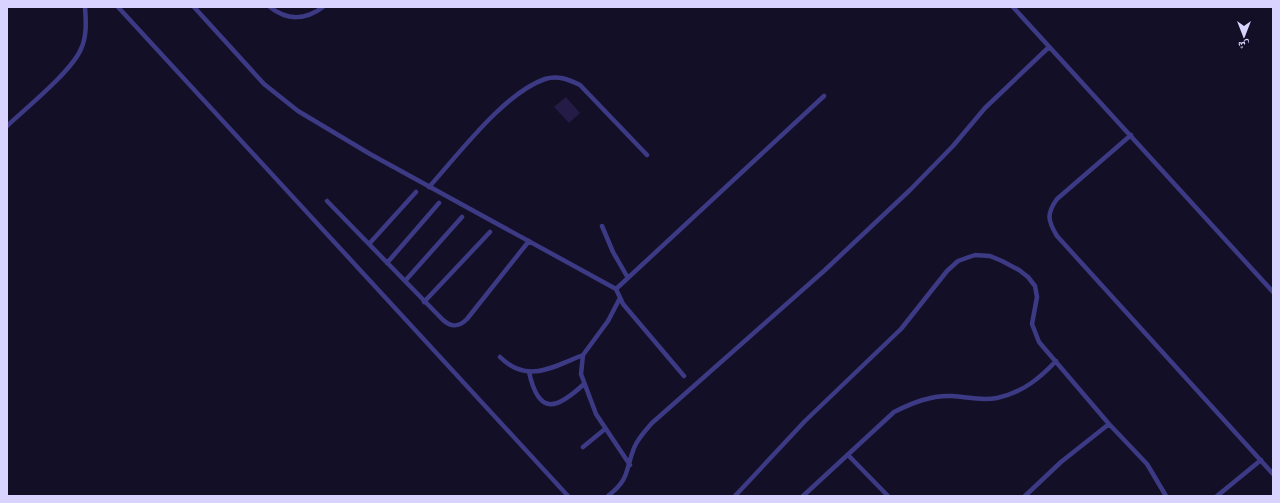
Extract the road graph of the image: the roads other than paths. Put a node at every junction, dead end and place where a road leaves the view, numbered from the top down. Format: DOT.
graph roads {
  1 [pos="85,7"];
  2 [pos="118,7"];
  3 [pos="194,7"];
  4 [pos="270,7"];
  5 [pos="323,7"];
  6 [pos="1013,7"];
  7 [pos="1049,47"];
  8 [pos="824,96"];
  9 [pos="7,126"];
  10 [pos="1131,134"];
  11 [pos="647,155"];
  12 [pos="430,187"];
  13 [pos="416,192"];
  14 [pos="327,201"];
  15 [pos="439,203"];
  16 [pos="462,217"];
  17 [pos="602,226"];
  18 [pos="490,232"];
  19 [pos="529,242"];
  20 [pos="368,244"];
  21 [pos="387,263"];
  22 [pos="628,278"];
  23 [pos="405,281"];
  24 [pos="616,289"];
  25 [pos="1273,292"];
  26 [pos="620,298"];
  27 [pos="424,302"];
  28 [pos="583,355"];
  29 [pos="500,357"];
  30 [pos="1056,361"];
  31 [pos="529,372"];
  32 [pos="684,376"];
  33 [pos="584,384"];
  34 [pos="1109,424"];
  35 [pos="606,429"];
  36 [pos="583,447"];
  37 [pos="848,455"];
  38 [pos="1260,460"];
  39 [pos="630,465"];
  40 [pos="1273,474"];
  41 [pos="568,496"];
  42 [pos="608,496"];
  43 [pos="735,496"];
  44 [pos="803,496"];
  45 [pos="888,496"];
  46 [pos="1025,496"];
  47 [pos="1166,496"];
  48 [pos="1217,496"];
  1 -- 9 [label="lane"];
  2 -- 41 [label="lane"];
  3 -- 12 [label="lane"];
  4 -- 5 [label="lane"];
  6 -- 7 [label="lane"];
  7 -- 10 [label="lane"];
  7 -- 39 [label="lane"];
  8 -- 22 [label="lane"];
  10 -- 25 [label="lane"];
  10 -- 38 [label="lane"];
  11 -- 12 [label="lane"];
  12 -- 19 [label="lane"];
  13 -- 20 [label="lane"];
  14 -- 20 [label="lane"];
  15 -- 21 [label="lane"];
  16 -- 23 [label="lane"];
  17 -- 22 [label="lane"];
  18 -- 27 [label="lane"];
  19 -- 24 [label="lane"];
  19 -- 27 [label="lane"];
  20 -- 21 [label="lane"];
  21 -- 23 [label="lane"];
  22 -- 24 [label="lane"];
  23 -- 27 [label="lane"];
  24 -- 26 [label="lane"];
  26 -- 28 [label="lane"];
  26 -- 32 [label="lane"];
  28 -- 31 [label="lane"];
  28 -- 33 [label="lane"];
  29 -- 31 [label="lane"];
  30 -- 34 [label="lane"];
  30 -- 37 [label="lane"];
  30 -- 43 [label="lane"];
  31 -- 33 [label="lane"];
  33 -- 35 [label="lane"];
  34 -- 46 [label="lane"];
  34 -- 47 [label="lane"];
  35 -- 36 [label="lane"];
  35 -- 39 [label="lane"];
  37 -- 44 [label="lane"];
  37 -- 45 [label="lane"];
  38 -- 40 [label="lane"];
  38 -- 48 [label="lane"];
  39 -- 42 [label="lane"];
}
